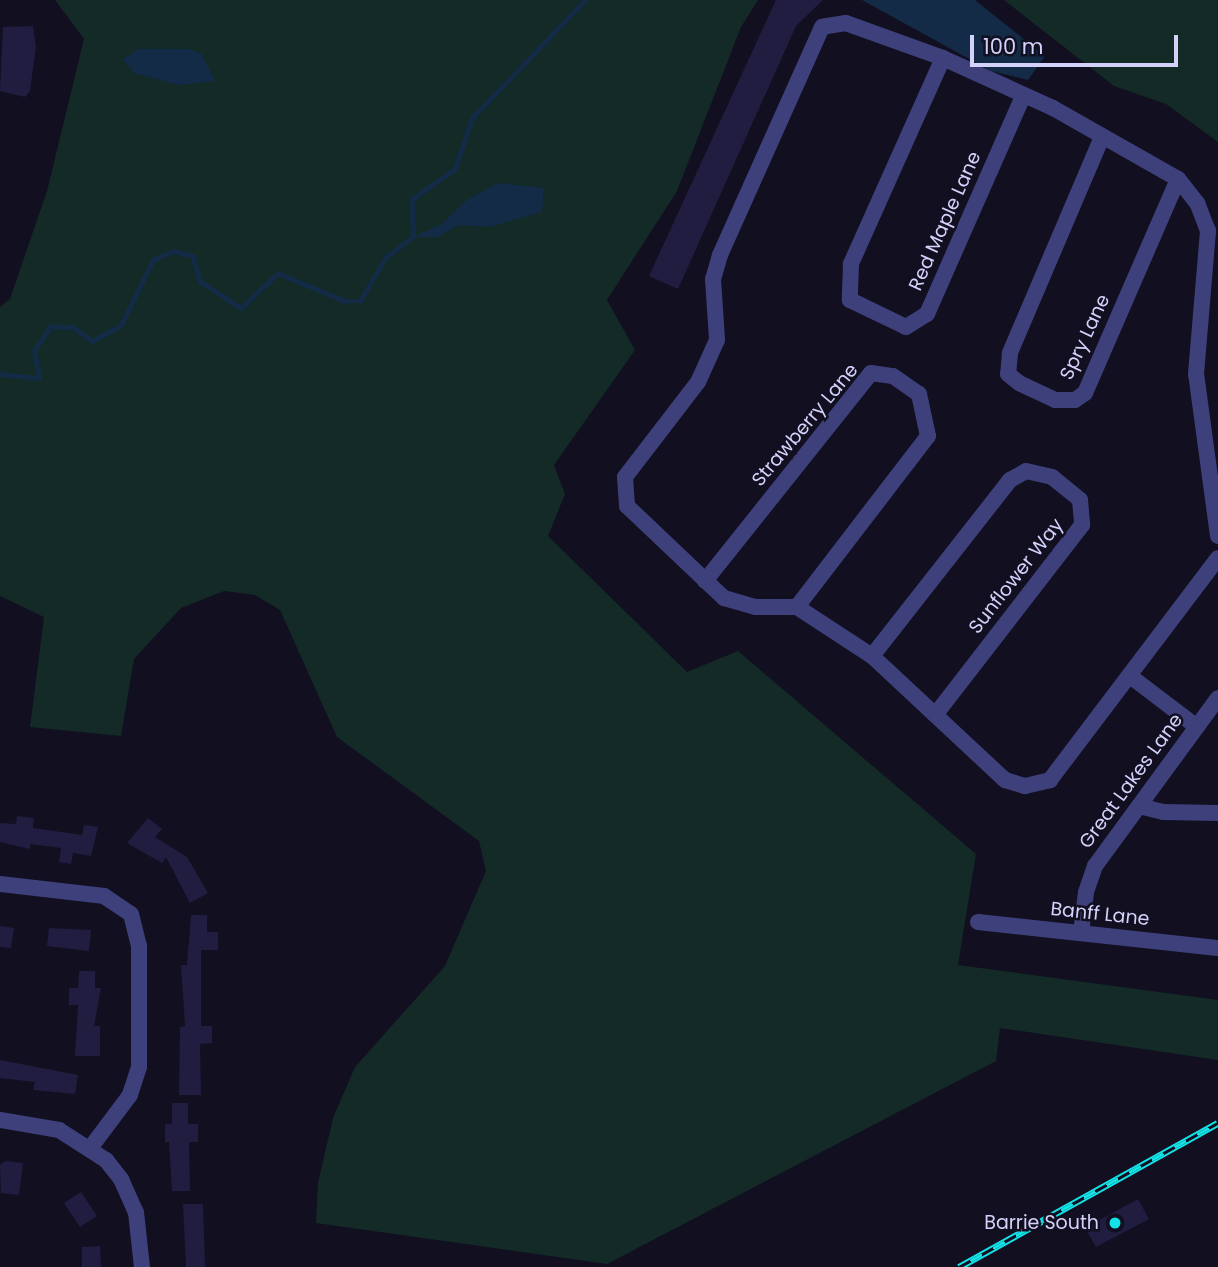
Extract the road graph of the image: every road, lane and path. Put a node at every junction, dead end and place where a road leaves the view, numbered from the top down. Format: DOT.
graph roads {
  1 [pos="943,58"];
  2 [pos="1023,96"];
  3 [pos="1101,137"];
  4 [pos="1178,179"];
  5 [pos="1218,536"];
  6 [pos="1218,558"];
  7 [pos="705,581"];
  8 [pos="797,607"];
  9 [pos="872,656"];
  10 [pos="1130,676"];
  11 [pos="1218,698"];
  12 [pos="935,715"];
  13 [pos="1197,727"];
  14 [pos="1139,806"];
  15 [pos="1218,813"];
  16 [pos="0,884"];
  17 [pos="978,922"];
  18 [pos="1081,933"];
  19 [pos="1218,948"];
  20 [pos="0,1120"];
  21 [pos="90,1147"];
  22 [pos="142,1267"];
  1 -- 2 [label="street"];
  1 -- 2 [label="street, Red Maple Lane"];
  1 -- 7 [label="street"];
  2 -- 3 [label="street"];
  3 -- 4 [label="street"];
  3 -- 4 [label="street, Spry Lane"];
  4 -- 5 [label="street"];
  6 -- 10 [label="street"];
  7 -- 8 [label="street"];
  7 -- 8 [label="street, Strawberry Lane"];
  8 -- 9 [label="street"];
  9 -- 12 [label="street"];
  9 -- 12 [label="street, Sunflower Way"];
  10 -- 12 [label="street"];
  10 -- 13 [label="street"];
  11 -- 13 [label="street, Great Lakes Lane"];
  13 -- 14 [label="street, Great Lakes Lane"];
  14 -- 15 [label="street"];
  14 -- 18 [label="street, Great Lakes Lane"];
  16 -- 21 [label="street"];
  17 -- 18 [label="street, Banff Lane"];
  18 -- 19 [label="street, Banff Lane"];
  20 -- 21 [label="street"];
  21 -- 22 [label="street"];
}
